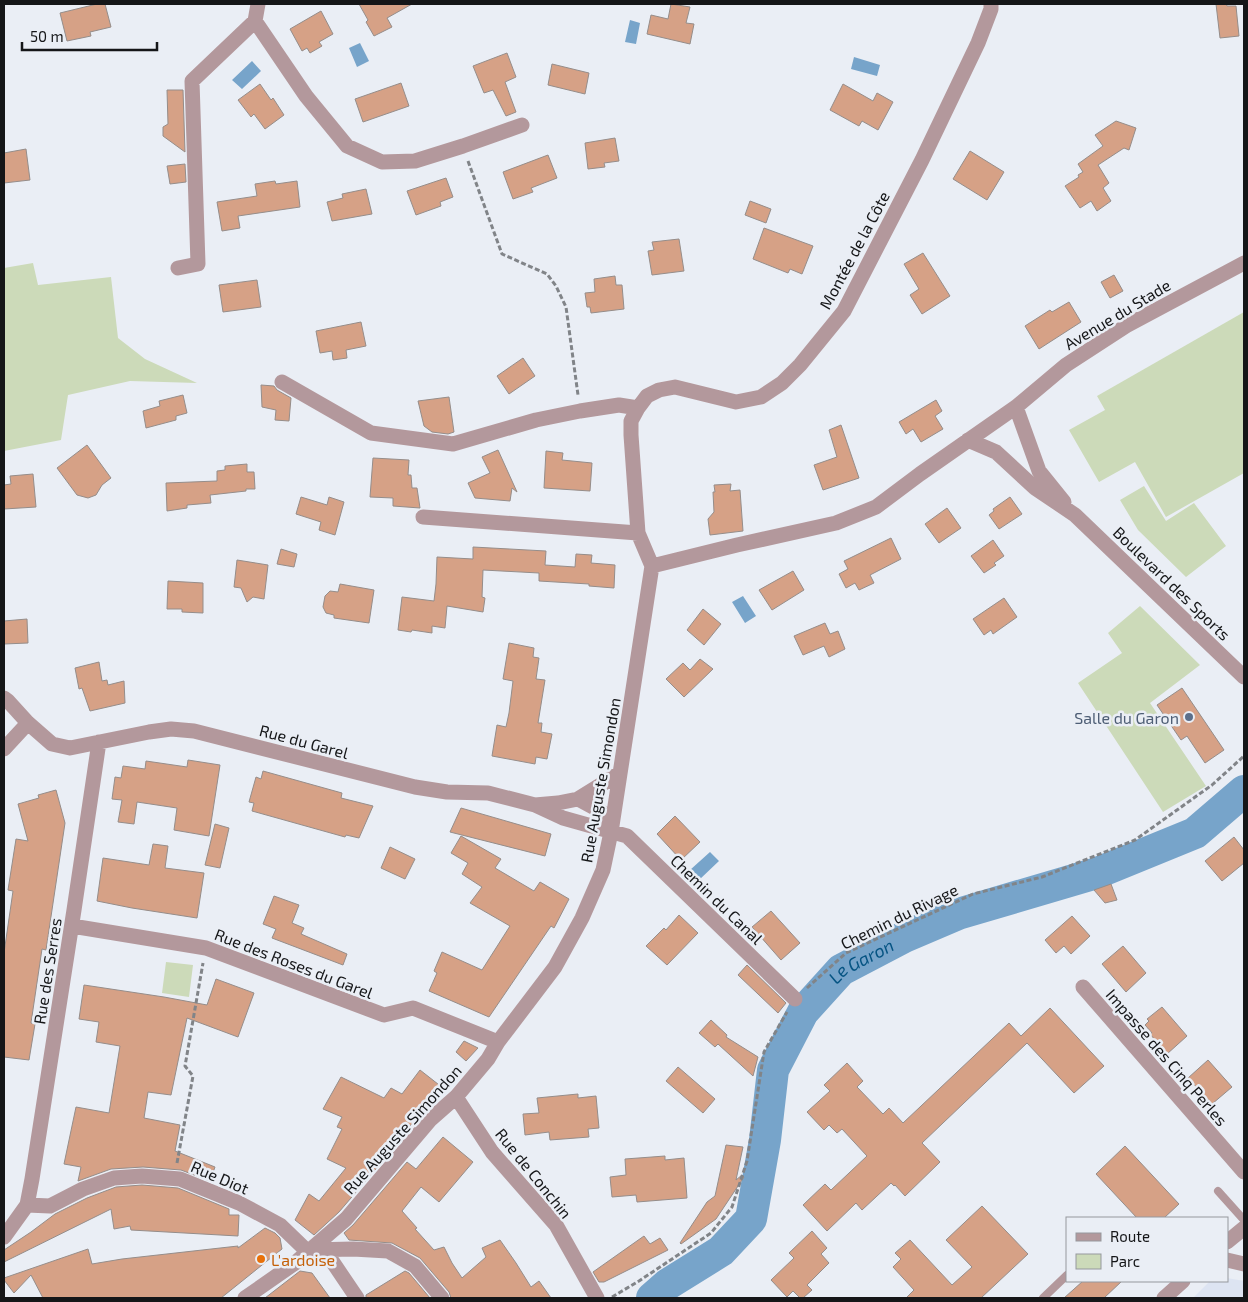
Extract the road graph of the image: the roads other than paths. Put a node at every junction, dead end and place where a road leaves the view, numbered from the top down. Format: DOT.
graph roads {
  1 [pos="258,4"];
  2 [pos="991,4"];
  3 [pos="256,21"];
  4 [pos="522,125"];
  5 [pos="1244,263"];
  6 [pos="178,268"];
  7 [pos="282,382"];
  8 [pos="1016,407"];
  9 [pos="638,408"];
  10 [pos="968,440"];
  11 [pos="1074,515"];
  12 [pos="423,517"];
  13 [pos="638,533"];
  14 [pos="652,566"];
  15 [pos="1244,677"];
  16 [pos="4,698"];
  17 [pos="28,723"];
  18 [pos="99,742"];
  19 [pos="4,749"];
  20 [pos="620,773"];
  21 [pos="578,800"];
  22 [pos="535,805"];
  23 [pos="611,832"];
  24 [pos="72,926"];
  25 [pos="1083,987"];
  26 [pos="794,999"];
  27 [pos="498,1042"];
  28 [pos="456,1097"];
  29 [pos="1244,1172"];
  30 [pos="1218,1191"];
  31 [pos="27,1205"];
  32 [pos="1244,1220"];
  33 [pos="1244,1228"];
  34 [pos="4,1236"];
  35 [pos="1228,1241"];
  36 [pos="310,1251"];
  37 [pos="1228,1260"];
  38 [pos="1244,1264"];
  39 [pos="1066,1277"];
  40 [pos="1182,1282"];
  41 [pos="245,1298"];
  42 [pos="357,1298"];
  43 [pos="442,1298"];
  44 [pos="597,1298"];
  45 [pos="1043,1298"];
  46 [pos="1164,1298"];
  1 -- 3 [label="street"];
  2 -- 9 [label="street, Montée de la Côte"];
  3 -- 4 [label="street"];
  3 -- 6 [label="street"];
  5 -- 8 [label="street, Avenue du Stade"];
  7 -- 9 [label="street"];
  8 -- 10 [label="street, Avenue du Stade"];
  8 -- 11 [label="street, Boulevard des Sports"];
  9 -- 13 [label="street"];
  10 -- 11 [label="street, Boulevard des Sports"];
  10 -- 14 [label="street, Avenue du Stade"];
  11 -- 15 [label="street, Boulevard des Sports"];
  12 -- 13 [label="street"];
  13 -- 14 [label="street"];
  14 -- 20 [label="street, Rue Auguste Simondon"];
  16 -- 17 [label="street, Rue du Garel"];
  17 -- 18 [label="street, Rue du Garel"];
  17 -- 19 [label="street"];
  18 -- 22 [label="street, Rue du Garel"];
  18 -- 24 [label="street, Rue des Serres"];
  20 -- 21 [label="street"];
  20 -- 23 [label="street, Rue Auguste Simondon"];
  21 -- 22 [label="street"];
  21 -- 23 [label="street"];
  22 -- 23 [label="street, Rue du Garel"];
  23 -- 26 [label="street, Chemin du Canal"];
  23 -- 27 [label="street, Rue Auguste Simondon"];
  24 -- 27 [label="street, Rue des Roses du Garel"];
  24 -- 31 [label="street, Rue des Serres"];
  25 -- 29 [label="street, Impasse des Cinq Perles"];
  27 -- 28 [label="street, Rue Auguste Simondon"];
  28 -- 36 [label="street, Rue Auguste Simondon"];
  28 -- 44 [label="street, Rue de Conchin"];
  30 -- 32 [label="lane"];
  31 -- 34 [label="street"];
  31 -- 36 [label="street, Rue Diot"];
  33 -- 35 [label="street"];
  36 -- 41 [label="street, Rue Auguste Simondon"];
  36 -- 42 [label="street, Rue Diot"];
  36 -- 43 [label="street"];
  37 -- 38 [label="street"];
  39 -- 45 [label="lane"];
  40 -- 46 [label="street"];
}
